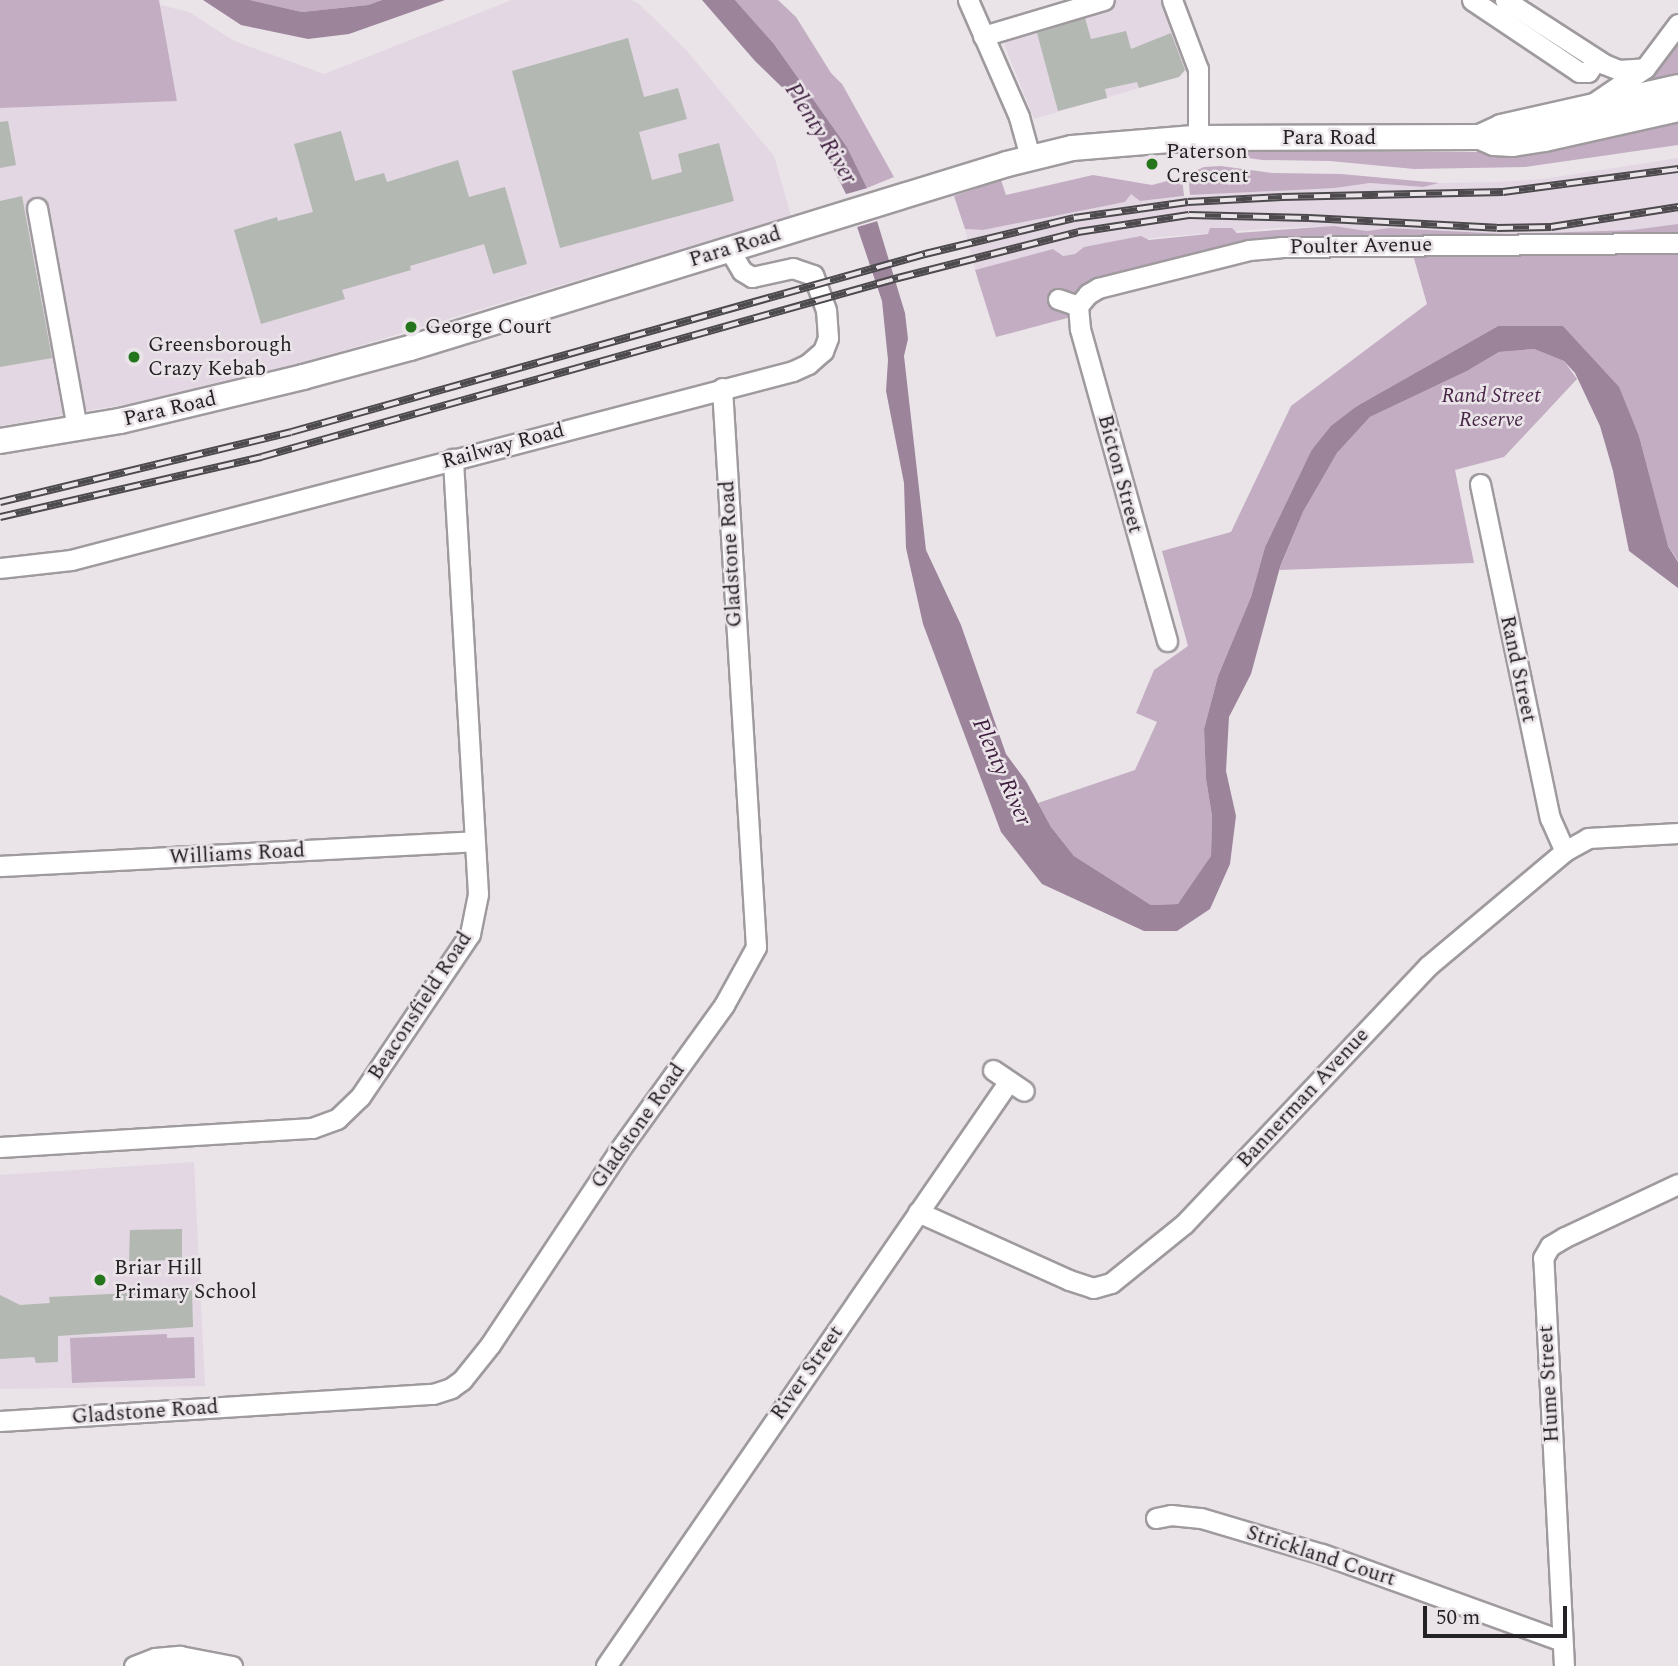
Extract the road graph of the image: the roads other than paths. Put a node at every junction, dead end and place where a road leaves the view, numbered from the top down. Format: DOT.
graph roads {
  1 [pos="968,0"];
  2 [pos="1104,0"];
  3 [pos="1172,0"];
  4 [pos="1472,0"];
  5 [pos="1505,0"];
  6 [pos="1678,24"];
  7 [pos="983,36"];
  8 [pos="1595,60"];
  9 [pos="1645,68"];
  10 [pos="1678,87"];
  11 [pos="1589,107"];
  12 [pos="1678,109"];
  13 [pos="1480,137"];
  14 [pos="1198,138"];
  15 [pos="1030,157"];
  16 [pos="37,208"];
  17 [pos="1678,243"];
  18 [pos="729,249"];
  19 [pos="1058,299"];
  20 [pos="1077,306"];
  21 [pos="722,388"];
  22 [pos="77,429"];
  23 [pos="0,441"];
  24 [pos="453,459"];
  25 [pos="1480,484"];
  26 [pos="0,568"];
  27 [pos="1167,641"];
  28 [pos="1678,833"];
  29 [pos="474,841"];
  30 [pos="1565,850"];
  31 [pos="0,866"];
  32 [pos="1009,1081"];
  33 [pos="0,1147"];
  34 [pos="1678,1184"];
  35 [pos="918,1212"];
  36 [pos="0,1421"];
  37 [pos="1156,1518"];
  38 [pos="1562,1641"];
  39 [pos="134,1666"];
  40 [pos="232,1666"];
  41 [pos="606,1666"];
  42 [pos="1564,1666"];
  1 -- 7 [label="street"];
  2 -- 7 [label="street"];
  3 -- 14 [label="street"];
  4 -- 8 [label="street"];
  5 -- 8 [label="street"];
  6 -- 9 [label="street"];
  7 -- 15 [label="street"];
  8 -- 9 [label="street"];
  9 -- 11 [label="street"];
  10 -- 11 [label="main road, Para Road"];
  11 -- 13 [label="main road, Para Road"];
  12 -- 13 [label="main road, Para Road"];
  13 -- 14 [label="main road, Para Road"];
  14 -- 15 [label="main road, Para Road"];
  15 -- 18 [label="main road, Para Road"];
  16 -- 22 [label="street"];
  17 -- 20 [label="street, Poulter Avenue"];
  18 -- 21 [label="street, Railway Road"];
  18 -- 22 [label="main road, Para Road"];
  19 -- 20 [label="street"];
  20 -- 27 [label="street, Bicton Street"];
  21 -- 24 [label="street, Railway Road"];
  21 -- 36 [label="street, Gladstone Road"];
  22 -- 23 [label="main road, Para Road"];
  24 -- 26 [label="street, Railway Road"];
  24 -- 29 [label="street, Beaconsfield Road"];
  25 -- 30 [label="street, Rand Street"];
  28 -- 30 [label="street, Bannerman Avenue"];
  29 -- 31 [label="street, Williams Road"];
  29 -- 33 [label="street, Beaconsfield Road"];
  30 -- 35 [label="street, Bannerman Avenue"];
  32 -- 35 [label="street, River Street"];
  34 -- 38 [label="street, Hume Street"];
  35 -- 41 [label="street, River Street"];
  37 -- 38 [label="street, Strickland Court"];
  38 -- 42 [label="street, Hume Street"];
  39 -- 40 [label="street"];
}
